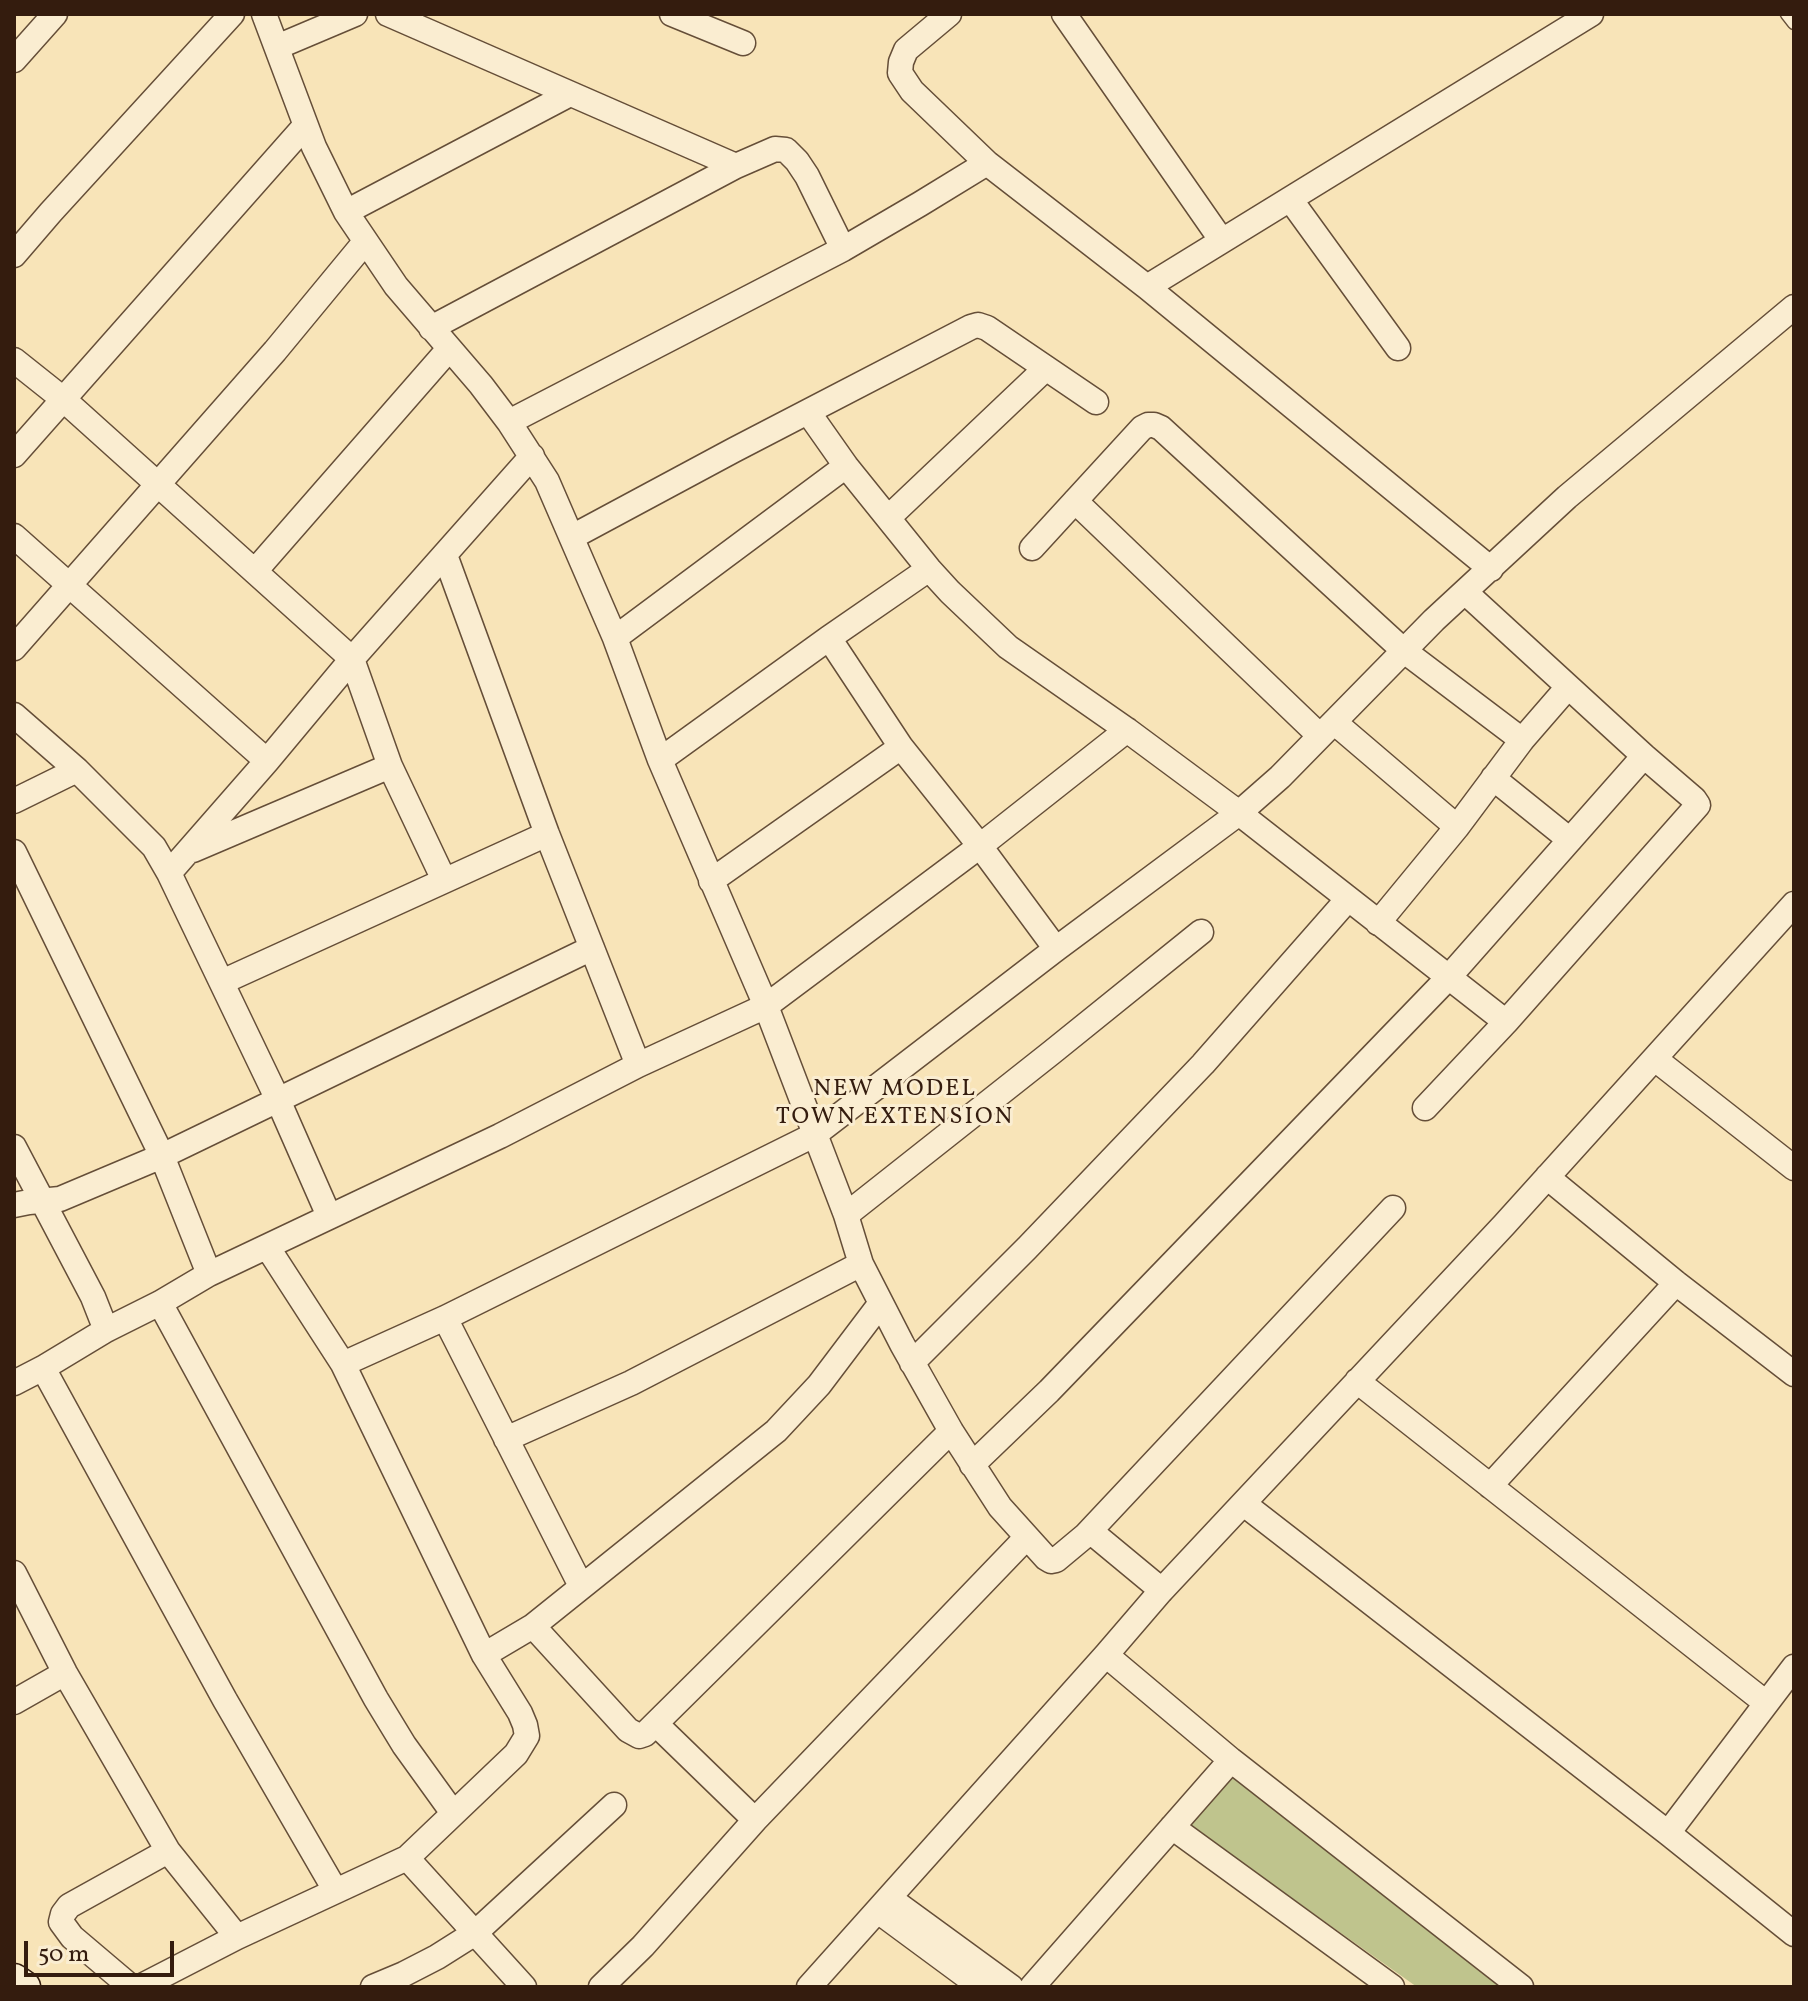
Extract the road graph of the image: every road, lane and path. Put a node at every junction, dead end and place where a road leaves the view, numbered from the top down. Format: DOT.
graph roads {
  1 [pos="55,14"];
  2 [pos="232,14"];
  3 [pos="264,14"];
  4 [pos="355,14"];
  5 [pos="388,14"];
  6 [pos="672,14"];
  7 [pos="949,14"];
  8 [pos="1064,14"];
  9 [pos="1591,14"];
  10 [pos="1787,14"];
  11 [pos="1794,23"];
  12 [pos="743,43"];
  13 [pos="277,47"];
  14 [pos="14,60"];
  15 [pos="570,94"];
  16 [pos="305,126"];
  17 [pos="987,163"];
  18 [pos="736,166"];
  19 [pos="1290,199"];
  20 [pos="346,212"];
  21 [pos="1222,241"];
  22 [pos="365,242"];
  23 [pos="843,249"];
  24 [pos="14,255"];
  25 [pos="1147,287"];
  26 [pos="1794,307"];
  27 [pos="431,328"];
  28 [pos="1398,348"];
  29 [pos="449,349"];
  30 [pos="14,360"];
  31 [pos="1045,369"];
  32 [pos="63,399"];
  33 [pos="1096,402"];
  34 [pos="808,412"];
  35 [pos="509,422"];
  36 [pos="14,455"];
  37 [pos="532,456"];
  38 [pos="846,466"];
  39 [pos="158,484"];
  40 [pos="1075,501"];
  41 [pos="888,518"];
  42 [pos="14,536"];
  43 [pos="572,537"];
  44 [pos="1032,548"];
  45 [pos="445,555"];
  46 [pos="929,569"];
  47 [pos="1491,569"];
  48 [pos="255,571"];
  49 [pos="69,586"];
  50 [pos="1465,592"];
  51 [pos="615,638"];
  52 [pos="829,638"];
  53 [pos="14,648"];
  54 [pos="1403,650"];
  55 [pos="352,659"];
  56 [pos="1568,687"];
  57 [pos="14,716"];
  58 [pos="1327,729"];
  59 [pos="1127,730"];
  60 [pos="1522,740"];
  61 [pos="901,747"];
  62 [pos="1644,756"];
  63 [pos="660,760"];
  64 [pos="267,761"];
  65 [pos="390,766"];
  66 [pos="77,770"];
  67 [pos="1493,778"];
  68 [pos="14,801"];
  69 [pos="1239,813"];
  70 [pos="1457,827"];
  71 [pos="547,834"];
  72 [pos="1570,840"];
  73 [pos="980,846"];
  74 [pos="14,852"];
  75 [pos="187,852"];
  76 [pos="169,873"];
  77 [pos="444,880"];
  78 [pos="711,881"];
  79 [pos="1348,899"];
  80 [pos="1794,904"];
  81 [pos="1378,923"];
  82 [pos="1201,932"];
  83 [pos="592,948"];
  84 [pos="1056,949"];
  85 [pos="1448,978"];
  86 [pos="222,982"];
  87 [pos="766,1006"];
  88 [pos="1506,1022"];
  89 [pos="1655,1059"];
  90 [pos="638,1065"];
  91 [pos="278,1100"];
  92 [pos="1425,1108"];
  93 [pos="814,1135"];
  94 [pos="14,1147"];
  95 [pos="162,1156"];
  96 [pos="1794,1168"];
  97 [pos="1547,1177"];
  98 [pos="44,1202"];
  99 [pos="14,1205"];
  100 [pos="1393,1208"];
  101 [pos="846,1215"];
  102 [pos="329,1216"];
  103 [pos="268,1248"];
  104 [pos="861,1264"];
  105 [pos="209,1274"];
  106 [pos="1676,1283"];
  107 [pos="160,1303"];
  108 [pos="881,1303"];
  109 [pos="445,1318"];
  110 [pos="106,1330"];
  111 [pos="912,1363"];
  112 [pos="343,1364"];
  113 [pos="43,1368"];
  114 [pos="1794,1374"];
  115 [pos="1357,1381"];
  116 [pos="14,1383"];
  117 [pos="951,1431"];
  118 [pos="506,1439"];
  119 [pos="972,1465"];
  120 [pos="1490,1486"];
  121 [pos="1244,1504"];
  122 [pos="1086,1535"];
  123 [pos="1026,1538"];
  124 [pos="14,1573"];
  125 [pos="581,1586"];
  126 [pos="1161,1591"];
  127 [pos="533,1626"];
  128 [pos="484,1655"];
  129 [pos="1106,1655"];
  130 [pos="1794,1667"];
  131 [pos="65,1673"];
  132 [pos="14,1702"];
  133 [pos="1766,1703"];
  134 [pos="656,1724"];
  135 [pos="1231,1760"];
  136 [pos="614,1805"];
  137 [pos="453,1813"];
  138 [pos="755,1820"];
  139 [pos="1172,1827"];
  140 [pos="1668,1833"];
  141 [pos="168,1851"];
  142 [pos="407,1858"];
  143 [pos="335,1890"];
  144 [pos="883,1904"];
  145 [pos="475,1933"];
  146 [pos="1794,1934"];
  147 [pos="237,1937"];
  148 [pos="14,1980"];
  149 [pos="996,1985"];
  150 [pos="24,1987"];
  151 [pos="131,1987"];
  152 [pos="140,1987"];
  153 [pos="373,1987"];
  154 [pos="524,1987"];
  155 [pos="601,1987"];
  156 [pos="809,1987"];
  157 [pos="1032,1987"];
  158 [pos="1392,1987"];
  159 [pos="1521,1987"];
  1 -- 14 [label="street"];
  2 -- 24 [label="street"];
  3 -- 13 [label="street"];
  4 -- 13 [label="street"];
  5 -- 15 [label="street"];
  6 -- 12 [label="street"];
  7 -- 17 [label="street"];
  8 -- 21 [label="street"];
  9 -- 19 [label="street"];
  10 -- 11 [label="lane"];
  13 -- 16 [label="street"];
  15 -- 18 [label="street"];
  15 -- 20 [label="street"];
  16 -- 20 [label="street"];
  16 -- 32 [label="street"];
  17 -- 23 [label="street"];
  17 -- 25 [label="street"];
  18 -- 23 [label="street"];
  18 -- 27 [label="street"];
  19 -- 21 [label="street"];
  19 -- 28 [label="street"];
  20 -- 22 [label="street"];
  21 -- 25 [label="street"];
  22 -- 27 [label="street"];
  22 -- 39 [label="street"];
  23 -- 35 [label="street"];
  25 -- 47 [label="street"];
  26 -- 47 [label="street"];
  27 -- 29 [label="street"];
  29 -- 35 [label="street"];
  29 -- 48 [label="street"];
  30 -- 32 [label="street"];
  31 -- 33 [label="street"];
  31 -- 34 [label="street"];
  31 -- 41 [label="street"];
  32 -- 36 [label="street"];
  32 -- 39 [label="street"];
  34 -- 38 [label="street"];
  34 -- 43 [label="street"];
  35 -- 37 [label="street"];
  37 -- 43 [label="street"];
  37 -- 45 [label="street"];
  38 -- 41 [label="street"];
  38 -- 51 [label="street"];
  39 -- 48 [label="street"];
  39 -- 49 [label="street"];
  40 -- 44 [label="street"];
  40 -- 54 [label="street"];
  40 -- 58 [label="street"];
  41 -- 46 [label="street"];
  42 -- 49 [label="street"];
  43 -- 51 [label="street"];
  45 -- 55 [label="street"];
  45 -- 71 [label="street"];
  46 -- 52 [label="street"];
  46 -- 59 [label="street"];
  47 -- 50 [label="street"];
  48 -- 55 [label="street"];
  49 -- 53 [label="street"];
  49 -- 64 [label="street"];
  50 -- 54 [label="street"];
  50 -- 56 [label="street"];
  51 -- 63 [label="street"];
  52 -- 61 [label="street"];
  52 -- 63 [label="street"];
  54 -- 58 [label="street"];
  54 -- 60 [label="street"];
  55 -- 64 [label="street"];
  55 -- 65 [label="street"];
  56 -- 60 [label="street"];
  56 -- 62 [label="street"];
  57 -- 66 [label="street"];
  58 -- 69 [label="street"];
  58 -- 70 [label="street"];
  59 -- 69 [label="street"];
  59 -- 73 [label="street"];
  60 -- 67 [label="street"];
  61 -- 73 [label="street"];
  61 -- 78 [label="street"];
  62 -- 72 [label="street"];
  62 -- 88 [label="street"];
  63 -- 78 [label="street"];
  64 -- 75 [label="street"];
  65 -- 75 [label="street"];
  65 -- 77 [label="street"];
  66 -- 68 [label="street"];
  66 -- 76 [label="street"];
  67 -- 70 [label="street"];
  67 -- 72 [label="street"];
  69 -- 79 [label="street"];
  69 -- 84 [label="street"];
  70 -- 81 [label="street"];
  71 -- 77 [label="street"];
  71 -- 83 [label="street"];
  72 -- 85 [label="street"];
  73 -- 84 [label="street"];
  73 -- 87 [label="street"];
  74 -- 95 [label="street"];
  75 -- 76 [label="street"];
  76 -- 86 [label="street"];
  77 -- 86 [label="street"];
  78 -- 87 [label="street"];
  79 -- 81 [label="street"];
  79 -- 111 [label="street"];
  80 -- 89 [label="street"];
  81 -- 85 [label="street"];
  82 -- 101 [label="street"];
  83 -- 90 [label="street"];
  83 -- 91 [label="street"];
  84 -- 93 [label="street"];
  85 -- 88 [label="street"];
  85 -- 119 [label="street"];
  86 -- 91 [label="street"];
  87 -- 90 [label="street"];
  87 -- 93 [label="street"];
  88 -- 92 [label="street"];
  89 -- 96 [label="street"];
  89 -- 97 [label="street"];
  90 -- 102 [label="street"];
  91 -- 95 [label="street"];
  91 -- 102 [label="street"];
  93 -- 101 [label="street"];
  93 -- 109 [label="street"];
  94 -- 98 [label="street"];
  95 -- 98 [label="street"];
  95 -- 105 [label="street"];
  97 -- 106 [label="street"];
  97 -- 115 [label="street"];
  98 -- 99 [label="street"];
  98 -- 110 [label="street"];
  100 -- 122 [label="street"];
  101 -- 104 [label="street"];
  102 -- 103 [label="street"];
  103 -- 105 [label="street"];
  103 -- 112 [label="street"];
  104 -- 108 [label="street"];
  104 -- 118 [label="street"];
  105 -- 107 [label="street"];
  106 -- 114 [label="street"];
  106 -- 120 [label="street"];
  107 -- 110 [label="street"];
  107 -- 137 [label="street"];
  108 -- 111 [label="street"];
  108 -- 125 [label="street"];
  109 -- 112 [label="street"];
  109 -- 118 [label="street"];
  110 -- 113 [label="street"];
  111 -- 117 [label="street"];
  112 -- 128 [label="street"];
  113 -- 116 [label="street"];
  113 -- 143 [label="street"];
  115 -- 120 [label="street"];
  115 -- 121 [label="street"];
  117 -- 119 [label="street"];
  117 -- 134 [label="street"];
  118 -- 125 [label="street"];
  119 -- 123 [label="street"];
  120 -- 133 [label="street"];
  121 -- 126 [label="street"];
  121 -- 140 [label="street"];
  122 -- 123 [label="street"];
  122 -- 126 [label="street"];
  123 -- 138 [label="street"];
  124 -- 131 [label="street"];
  125 -- 127 [label="street"];
  126 -- 129 [label="street"];
  127 -- 128 [label="street"];
  127 -- 134 [label="street"];
  128 -- 137 [label="street"];
  129 -- 135 [label="street"];
  129 -- 144 [label="street"];
  130 -- 133 [label="street"];
  131 -- 132 [label="street"];
  131 -- 141 [label="street"];
  133 -- 140 [label="street"];
  134 -- 138 [label="street"];
  135 -- 139 [label="street"];
  135 -- 159 [label="street"];
  136 -- 145 [label="street"];
  137 -- 142 [label="street"];
  138 -- 155 [label="street"];
  139 -- 157 [label="street"];
  139 -- 158 [label="street"];
  140 -- 146 [label="street"];
  141 -- 147 [label="street"];
  141 -- 151 [label="street"];
  142 -- 143 [label="street"];
  142 -- 145 [label="street"];
  143 -- 147 [label="street"];
  144 -- 149 [label="street"];
  144 -- 156 [label="street"];
  145 -- 153 [label="street"];
  145 -- 154 [label="street"];
  147 -- 152 [label="street"];
  148 -- 150 [label="main road"];
}
